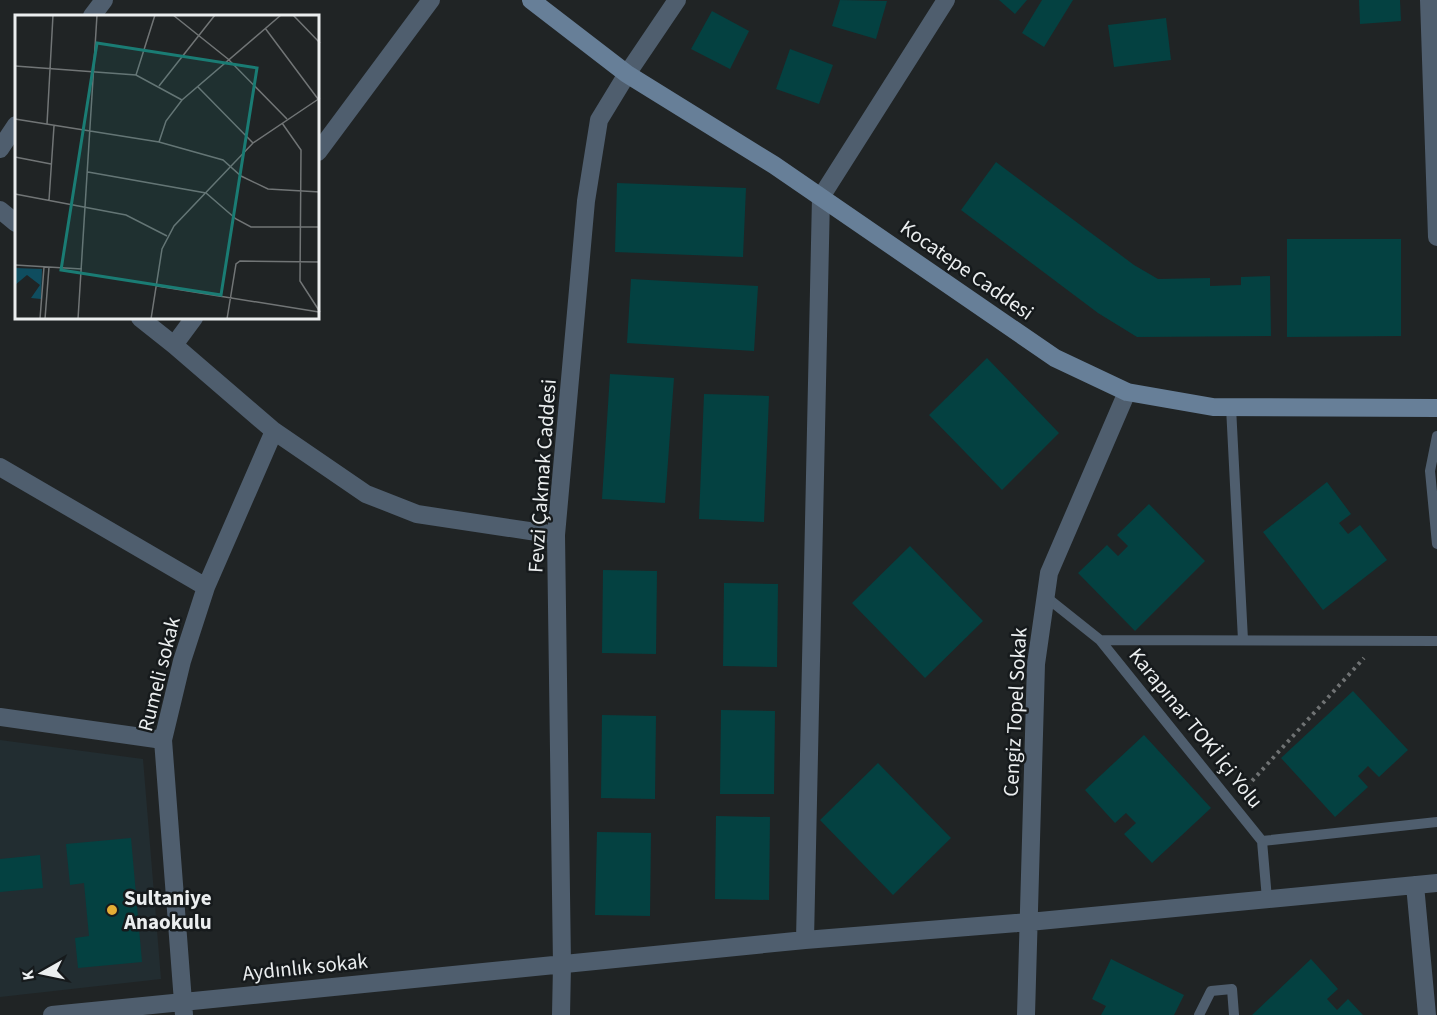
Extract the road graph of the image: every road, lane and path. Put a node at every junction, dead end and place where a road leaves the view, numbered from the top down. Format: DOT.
graph roads {
  1 [pos="104,0"];
  2 [pos="431,0"];
  3 [pos="531,0"];
  4 [pos="677,0"];
  5 [pos="946,0"];
  6 [pos="1429,0"];
  7 [pos="93,15"];
  8 [pos="627,74"];
  9 [pos="15,126"];
  10 [pos="0,149"];
  11 [pos="320,149"];
  12 [pos="821,197"];
  13 [pos="0,210"];
  14 [pos="15,222"];
  15 [pos="1437,237"];
  16 [pos="143,320"];
  17 [pos="193,320"];
  18 [pos="174,345"];
  19 [pos="1127,392"];
  20 [pos="1231,407"];
  21 [pos="1437,408"];
  22 [pos="273,431"];
  23 [pos="1437,436"];
  24 [pos="0,467"];
  25 [pos="556,535"];
  26 [pos="1437,544"];
  27 [pos="206,587"];
  28 [pos="1046,597"];
  29 [pos="1100,640"];
  30 [pos="1244,640"];
  31 [pos="1380,641"];
  32 [pos="1437,641"];
  33 [pos="0,717"];
  34 [pos="163,740"];
  35 [pos="1231,803"];
  36 [pos="1437,822"];
  37 [pos="1262,840"];
  38 [pos="1437,883"];
  39 [pos="1415,885"];
  40 [pos="1267,899"];
  41 [pos="1029,922"];
  42 [pos="805,940"];
  43 [pos="562,964"];
  44 [pos="184,1008"];
  45 [pos="1235,1014"];
  46 [pos="52,1015"];
  47 [pos="561,1015"];
  48 [pos="1026,1015"];
  49 [pos="1199,1015"];
  50 [pos="1427,1015"];
  1 -- 7 [label="street"];
  2 -- 11 [label="street"];
  3 -- 8 [label="street, Kocatepe Caddesi"];
  4 -- 8 [label="street, Fevzi Çakmak Caddesi"];
  5 -- 12 [label="street"];
  6 -- 15 [label="street"];
  8 -- 12 [label="street, Kocatepe Caddesi"];
  8 -- 25 [label="street, Fevzi Çakmak Caddesi"];
  9 -- 10 [label="street"];
  12 -- 19 [label="street, Kocatepe Caddesi"];
  12 -- 42 [label="street"];
  13 -- 14 [label="street"];
  16 -- 18 [label="street"];
  17 -- 18 [label="street"];
  18 -- 22 [label="street"];
  19 -- 20 [label="street, Kocatepe Caddesi"];
  19 -- 28 [label="street, Cengiz Topel Sokak"];
  20 -- 21 [label="street, Kocatepe Caddesi"];
  20 -- 30 [label="lane"];
  22 -- 25 [label="street"];
  22 -- 27 [label="street, Rumeli sokak"];
  23 -- 26 [label="lane"];
  24 -- 27 [label="street"];
  25 -- 43 [label="street, Fevzi Çakmak Caddesi"];
  27 -- 34 [label="street, Rumeli sokak"];
  28 -- 29 [label="lane, Karapınar TOKİ İçi Yolu"];
  28 -- 41 [label="street, Cengiz Topel Sokak"];
  29 -- 30 [label="lane, Karapınar TOKİ İçi Yolu"];
  29 -- 35 [label="lane, Karapınar TOKİ İçi Yolu"];
  30 -- 31 [label="lane, Karapınar TOKİ İçi Yolu"];
  31 -- 32 [label="lane, Karapınar TOKİ İçi Yolu"];
  31 -- 35 [label="path"];
  33 -- 34 [label="street"];
  34 -- 44 [label="street, Rumeli sokak"];
  35 -- 37 [label="lane, Karapınar TOKİ İçi Yolu"];
  36 -- 37 [label="lane, Karapınar TOKİ İçi Yolu"];
  37 -- 40 [label="lane, Karapınar TOKİ İçi Yolu"];
  38 -- 39 [label="street, Aydınlık sokak"];
  39 -- 40 [label="street, Aydınlık sokak"];
  39 -- 50 [label="street"];
  40 -- 41 [label="street, Aydınlık sokak"];
  41 -- 42 [label="street, Aydınlık sokak"];
  41 -- 48 [label="street, Cengiz Topel Sokak"];
  42 -- 43 [label="street, Aydınlık sokak"];
  43 -- 44 [label="street, Aydınlık sokak"];
  43 -- 47 [label="street, Fevzi Çakmak Caddesi"];
  44 -- 46 [label="street, Aydınlık sokak"];
  45 -- 49 [label="lane"];
}
